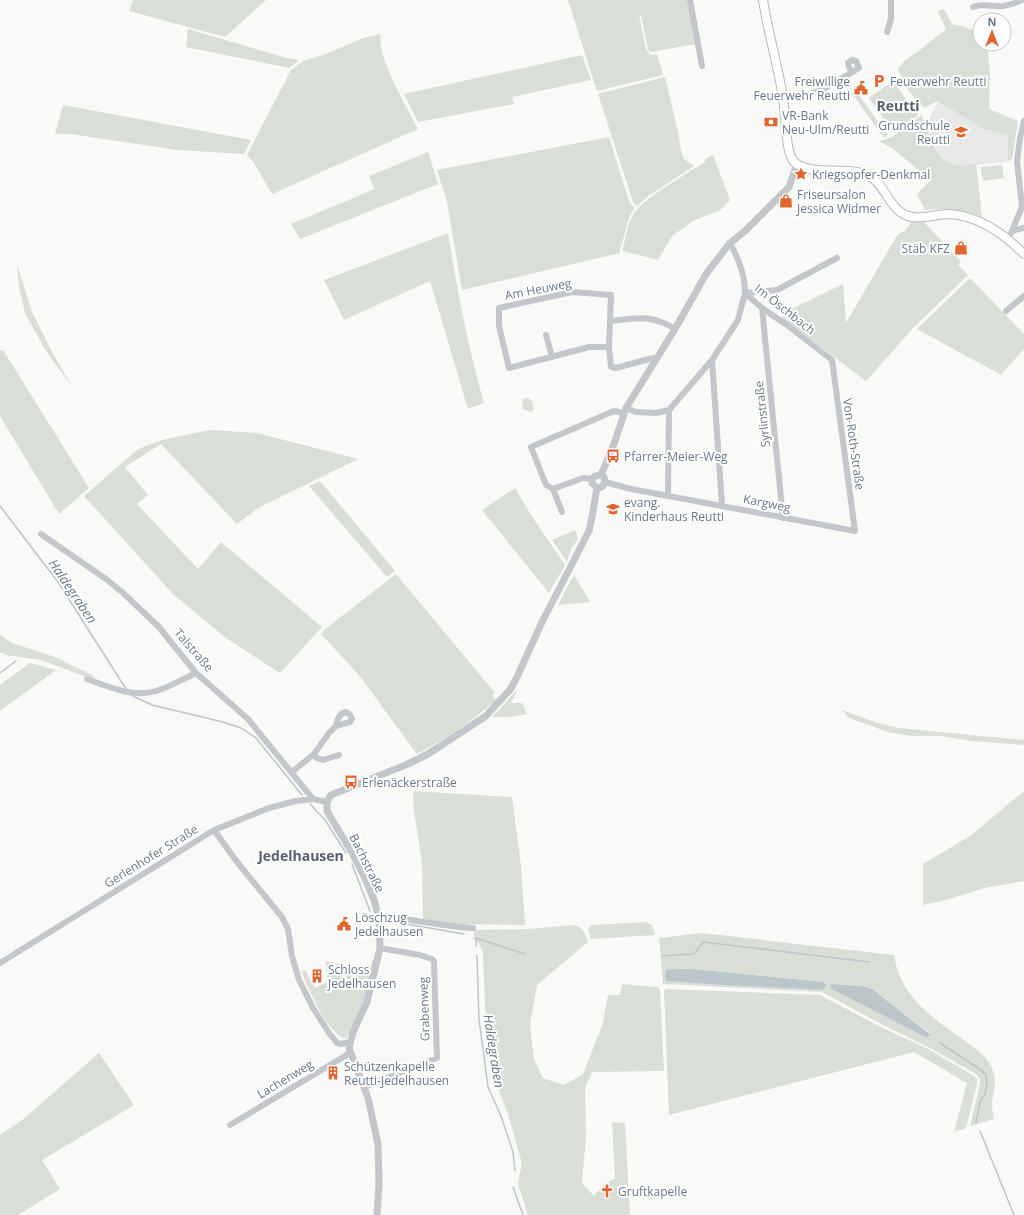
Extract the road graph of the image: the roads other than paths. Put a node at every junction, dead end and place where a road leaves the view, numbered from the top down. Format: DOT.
graph roads {
  1 [pos="690,0"];
  2 [pos="763,0"];
  3 [pos="891,0"];
  4 [pos="1022,0"];
  5 [pos="973,7"];
  6 [pos="887,32"];
  7 [pos="702,66"];
  8 [pos="851,72"];
  9 [pos="783,99"];
  10 [pos="1024,121"];
  11 [pos="797,164"];
  12 [pos="1021,175"];
  13 [pos="1024,228"];
  14 [pos="1012,231"];
  15 [pos="1008,240"];
  16 [pos="730,243"];
  17 [pos="1024,254"];
  18 [pos="837,258"];
  19 [pos="745,293"];
  20 [pos="1024,296"];
  21 [pos="762,308"];
  22 [pos="1006,312"];
  23 [pos="610,321"];
  24 [pos="675,329"];
  25 [pos="546,335"];
  26 [pos="609,347"];
  27 [pos="552,357"];
  28 [pos="656,358"];
  29 [pos="712,360"];
  30 [pos="832,360"];
  31 [pos="625,410"];
  32 [pos="669,410"];
  33 [pos="601,475"];
  34 [pos="592,479"];
  35 [pos="605,482"];
  36 [pos="597,488"];
  37 [pos="553,489"];
  38 [pos="668,496"];
  39 [pos="722,505"];
  40 [pos="562,512"];
  41 [pos="783,518"];
  42 [pos="855,531"];
  43 [pos="42,534"];
  44 [pos="196,673"];
  45 [pos="88,679"];
  46 [pos="336,726"];
  47 [pos="314,754"];
  48 [pos="339,754"];
  49 [pos="292,772"];
  50 [pos="313,799"];
  51 [pos="327,802"];
  52 [pos="214,830"];
  53 [pos="378,915"];
  54 [pos="473,928"];
  55 [pos="380,948"];
  56 [pos="0,963"];
  57 [pos="349,1042"];
  58 [pos="350,1052"];
  59 [pos="364,1087"];
  60 [pos="230,1125"];
  61 [pos="377,1215"];
  1 -- 7 [label="street"];
  2 -- 9 [label="main road"];
  3 -- 6 [label="street"];
  4 -- 5 [label="street"];
  8 -- 9 [label="street"];
  9 -- 11 [label="main road"];
  10 -- 12 [label="street"];
  11 -- 15 [label="main road"];
  11 -- 16 [label="street"];
  12 -- 14 [label="street"];
  13 -- 14 [label="street"];
  14 -- 15 [label="street"];
  15 -- 17 [label="main road"];
  16 -- 19 [label="street, Im Öschbach"];
  16 -- 24 [label="street"];
  18 -- 19 [label="street"];
  19 -- 21 [label="street, Im Öschbach"];
  19 -- 29 [label="street"];
  20 -- 22 [label="street"];
  21 -- 30 [label="street, Im Öschbach"];
  21 -- 41 [label="street, Syrlinstraße"];
  23 -- 24 [label="street"];
  23 -- 26 [label="street, Am Heuweg"];
  23 -- 27 [label="street, Am Heuweg"];
  24 -- 28 [label="street"];
  25 -- 27 [label="street"];
  26 -- 27 [label="street, Am Heuweg"];
  26 -- 28 [label="street, Am Heuweg"];
  28 -- 31 [label="street"];
  29 -- 32 [label="street"];
  29 -- 39 [label="street"];
  30 -- 42 [label="street, Von-Roth-Straße"];
  31 -- 32 [label="street"];
  31 -- 33 [label="street"];
  31 -- 37 [label="street"];
  32 -- 38 [label="street"];
  33 -- 34 [label="street"];
  33 -- 35 [label="street"];
  34 -- 36 [label="street"];
  34 -- 37 [label="street"];
  35 -- 36 [label="street"];
  35 -- 38 [label="street, Kargweg"];
  36 -- 51 [label="street"];
  37 -- 40 [label="street"];
  38 -- 39 [label="street, Kargweg"];
  39 -- 41 [label="street, Kargweg"];
  41 -- 42 [label="street, Kargweg"];
  43 -- 44 [label="street, Talstraße"];
  44 -- 45 [label="street"];
  44 -- 49 [label="street, Talstraße"];
  46 -- 47 [label="street"];
  47 -- 48 [label="street"];
  47 -- 49 [label="street"];
  49 -- 50 [label="street, Talstraße"];
  50 -- 51 [label="street, Gerlenhofer Straße"];
  50 -- 52 [label="street, Gerlenhofer Straße"];
  51 -- 53 [label="street, Bachstraße"];
  52 -- 56 [label="street, Gerlenhofer Straße"];
  52 -- 57 [label="street"];
  53 -- 54 [label="street"];
  53 -- 55 [label="street, Bachstraße"];
  55 -- 57 [label="street, Bachstraße"];
  55 -- 59 [label="street, Grabenweg"];
  57 -- 58 [label="street, Bachstraße"];
  58 -- 59 [label="street, Bachstraße"];
  58 -- 60 [label="street, Lachenweg"];
  59 -- 61 [label="street, Bachstraße"];
}
